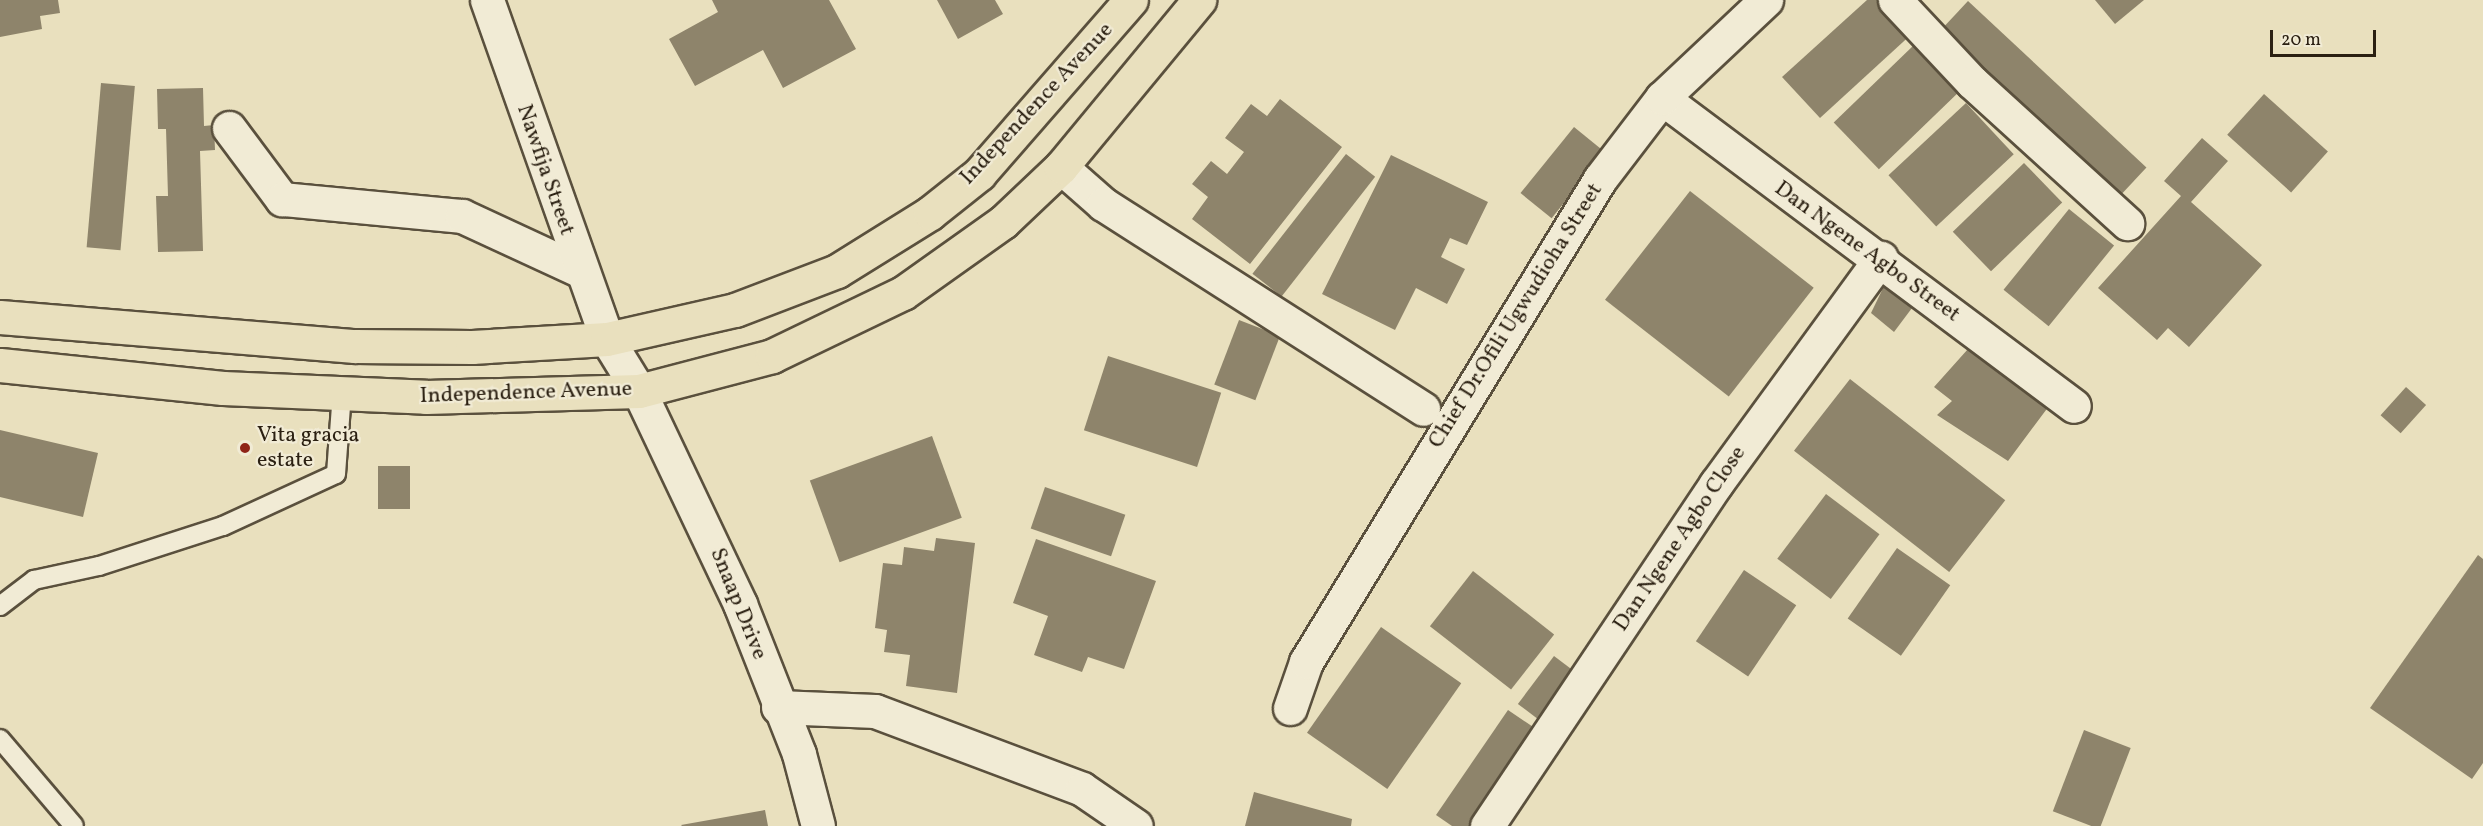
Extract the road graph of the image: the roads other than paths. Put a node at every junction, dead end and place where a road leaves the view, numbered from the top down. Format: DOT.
graph roads {
  1 [pos="487,0"];
  2 [pos="1131,0"];
  3 [pos="1199,0"];
  4 [pos="1766,0"];
  5 [pos="1895,0"];
  6 [pos="1662,98"];
  7 [pos="229,128"];
  8 [pos="1061,167"];
  9 [pos="2127,223"];
  10 [pos="1881,258"];
  11 [pos="581,271"];
  12 [pos="0,317"];
  13 [pos="607,339"];
  14 [pos="0,364"];
  15 [pos="639,390"];
  16 [pos="342,393"];
  17 [pos="2074,406"];
  18 [pos="1423,409"];
  19 [pos="0,606"];
  20 [pos="778,707"];
  21 [pos="1290,708"];
  22 [pos="0,739"];
  23 [pos="74,826"];
  24 [pos="818,826"];
  25 [pos="1136,826"];
  26 [pos="1487,826"];
  1 -- 11 [label="street, Nawfija Street"];
  2 -- 13 [label="main road, Independence Avenue"];
  3 -- 8 [label="main road, Independence Avenue"];
  4 -- 6 [label="street, Chief Dr.Ofili Ugwudioha Street"];
  5 -- 9 [label="street"];
  6 -- 10 [label="street, Dan Ngene Agbo Street"];
  6 -- 21 [label="street, Chief Dr.Ofili Ugwudioha Street"];
  7 -- 11 [label="street"];
  8 -- 15 [label="main road, Independence Avenue"];
  8 -- 18 [label="street"];
  10 -- 17 [label="street, Dan Ngene Agbo Street"];
  10 -- 26 [label="street, Dan Ngene Agbo Close"];
  11 -- 13 [label="street, Nawfija Street"];
  12 -- 13 [label="main road, Independence Avenue"];
  13 -- 15 [label="street, Snaap Drive"];
  14 -- 16 [label="main road, Independence Avenue"];
  15 -- 16 [label="main road, Independence Avenue"];
  15 -- 20 [label="street, Snaap Drive"];
  16 -- 19 [label="lane"];
  20 -- 24 [label="street, Snaap Drive"];
  20 -- 25 [label="street"];
  22 -- 23 [label="lane"];
}
